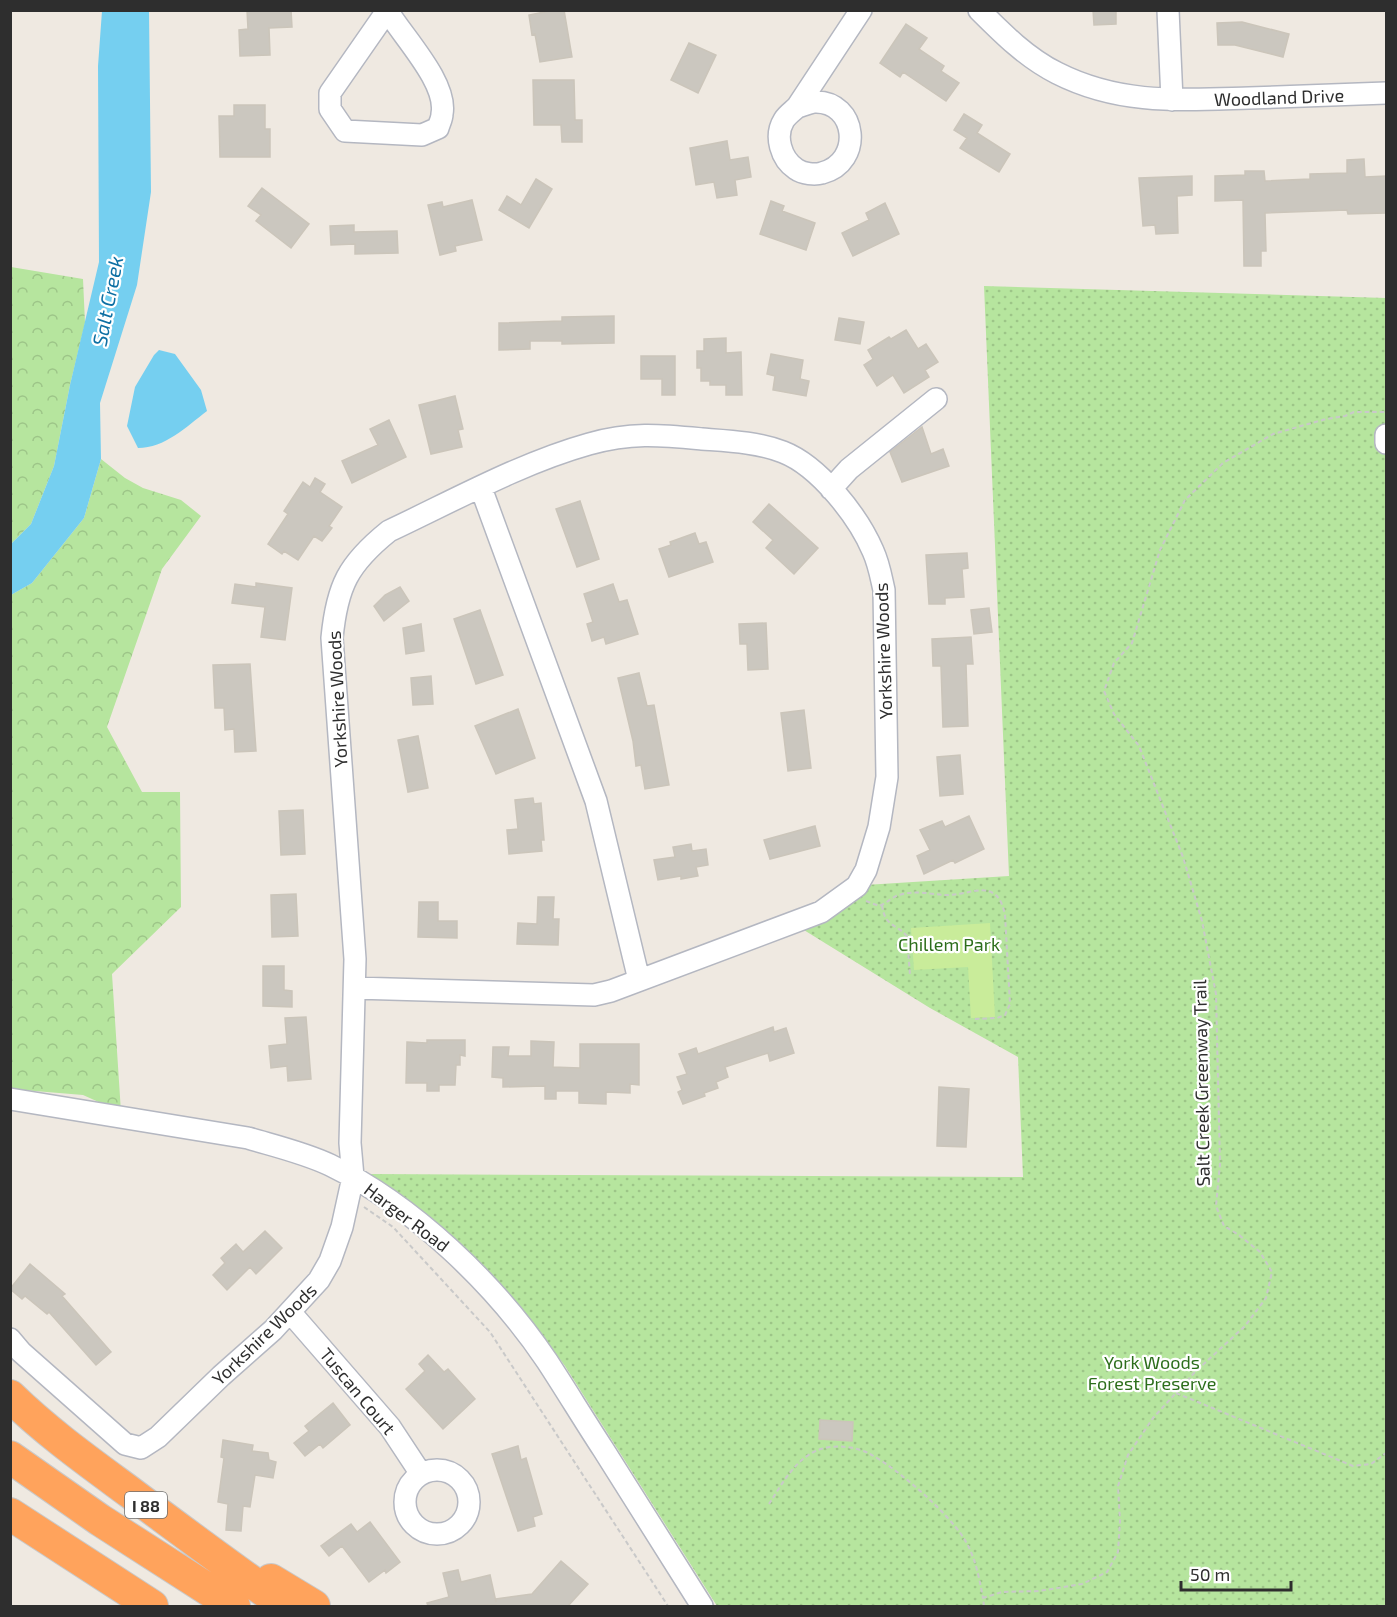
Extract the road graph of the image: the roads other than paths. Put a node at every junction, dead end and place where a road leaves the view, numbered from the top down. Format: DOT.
graph roads {
  1 [pos="861,10"];
  2 [pos="979,10"];
  3 [pos="1168,10"];
  4 [pos="387,11"];
  5 [pos="1386,93"];
  6 [pos="1172,100"];
  7 [pos="797,107"];
  8 [pos="936,399"];
  9 [pos="1386,435"];
  10 [pos="1386,443"];
  11 [pos="481,488"];
  12 [pos="831,489"];
  13 [pos="639,980"];
  14 [pos="355,988"];
  15 [pos="10,1099"];
  16 [pos="353,1177"];
  17 [pos="290,1312"];
  18 [pos="10,1339"];
  19 [pos="10,1396"];
  20 [pos="10,1457"];
  21 [pos="421,1474"];
  22 [pos="131,1493"];
  23 [pos="10,1514"];
  24 [pos="152,1606"];
  25 [pos="234,1606"];
  26 [pos="286,1606"];
  27 [pos="314,1606"];
  28 [pos="702,1606"];
  1 -- 7 [label="street"];
  2 -- 6 [label="street, Woodland Drive"];
  3 -- 6 [label="street"];
  4 -- 4 [label="street"];
  5 -- 6 [label="street, Woodland Drive"];
  8 -- 12 [label="street"];
  9 -- 10 [label="street"];
  11 -- 12 [label="street, Yorkshire Woods"];
  11 -- 13 [label="street"];
  11 -- 14 [label="street, Yorkshire Woods"];
  12 -- 13 [label="street, Yorkshire Woods"];
  13 -- 14 [label="street, Yorkshire Woods"];
  14 -- 16 [label="street, Yorkshire Woods"];
  15 -- 16 [label="street, Harger Road"];
  16 -- 17 [label="street, Yorkshire Woods"];
  16 -- 28 [label="street, Harger Road"];
  17 -- 18 [label="street, Yorkshire Woods"];
  17 -- 21 [label="street, Tuscan Court"];
  19 -- 22 [label="highway, I 88"];
  20 -- 25 [label="highway, I 88"];
  22 -- 26 [label="highway, I 88"];
  22 -- 27 [label="highway"];
  23 -- 24 [label="highway"];
}
